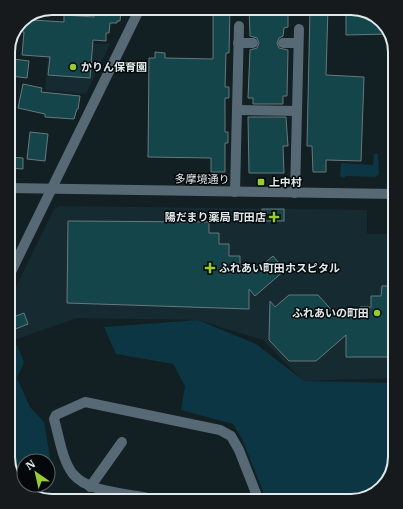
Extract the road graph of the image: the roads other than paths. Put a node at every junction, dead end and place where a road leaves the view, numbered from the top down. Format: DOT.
graph roads {
  1 [pos="137,15"];
  2 [pos="239,26"];
  3 [pos="299,29"];
  4 [pos="238,43"];
  5 [pos="253,43"];
  6 [pos="283,43"];
  7 [pos="298,43"];
  8 [pos="237,110"];
  9 [pos="297,111"];
  10 [pos="15,188"];
  11 [pos="53,189"];
  12 [pos="235,192"];
  13 [pos="296,193"];
  14 [pos="388,194"];
  15 [pos="15,264"];
  16 [pos="122,442"];
  17 [pos="90,487"];
  18 [pos="114,491"];
  19 [pos="116,494"];
  20 [pos="128,494"];
  21 [pos="257,494"];
  1 -- 11 [label="street"];
  2 -- 4 [label="street"];
  3 -- 7 [label="street"];
  4 -- 5 [label="street"];
  4 -- 8 [label="street"];
  6 -- 7 [label="street"];
  7 -- 9 [label="street"];
  8 -- 9 [label="street"];
  8 -- 12 [label="street"];
  9 -- 13 [label="street"];
  10 -- 11 [label="street, 多摩境通り"];
  11 -- 12 [label="street, 多摩境通り"];
  11 -- 15 [label="street"];
  12 -- 13 [label="street, 多摩境通り"];
  13 -- 14 [label="street, 多摩境通り"];
  16 -- 17 [label="street"];
  17 -- 18 [label="street"];
  17 -- 21 [label="street"];
  18 -- 19 [label="street"];
  18 -- 20 [label="street"];
}
